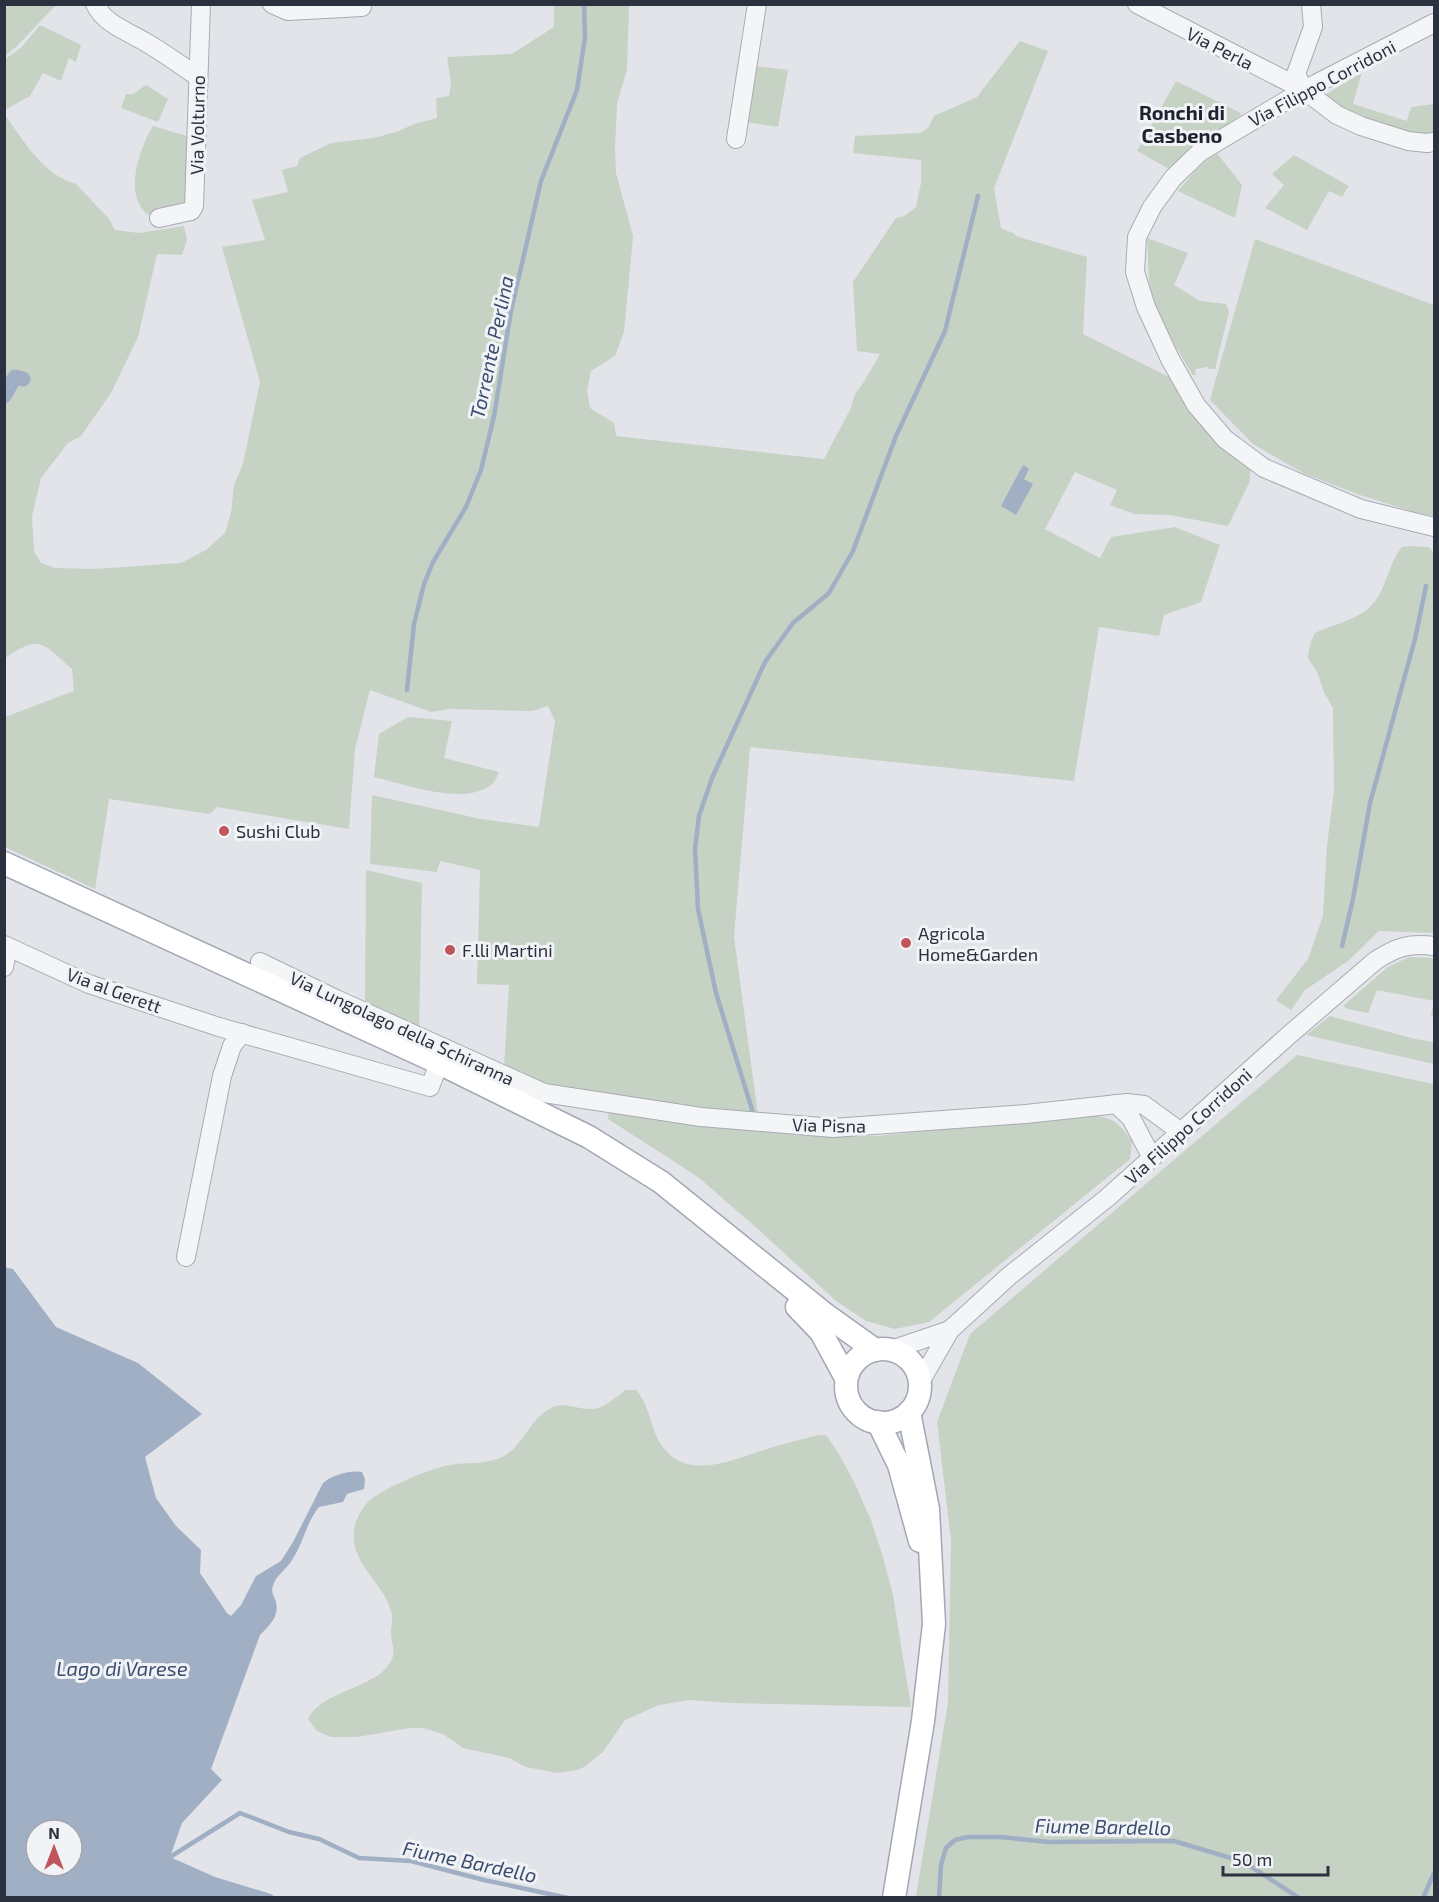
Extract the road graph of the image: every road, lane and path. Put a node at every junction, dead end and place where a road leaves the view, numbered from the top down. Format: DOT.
graph roads {
  1 [pos="95,4"];
  2 [pos="201,4"];
  3 [pos="272,4"];
  4 [pos="362,4"];
  5 [pos="757,4"];
  6 [pos="1137,4"];
  7 [pos="1311,4"];
  8 [pos="1434,23"];
  9 [pos="198,76"];
  10 [pos="1304,90"];
  11 [pos="736,139"];
  12 [pos="1434,142"];
  13 [pos="159,218"];
  14 [pos="1434,527"];
  15 [pos="4,863"];
  16 [pos="6,946"];
  17 [pos="1434,946"];
  18 [pos="260,962"];
  19 [pos="4,967"];
  20 [pos="242,1033"];
  21 [pos="439,1063"];
  22 [pos="544,1093"];
  23 [pos="1116,1104"];
  24 [pos="1181,1132"];
  25 [pos="1152,1158"];
  26 [pos="736,1243"];
  27 [pos="186,1257"];
  28 [pos="950,1330"];
  29 [pos="883,1350"];
  30 [pos="846,1378"];
  31 [pos="920,1384"];
  32 [pos="909,1412"];
  33 [pos="878,1422"];
  34 [pos="933,1586"];
  35 [pos="894,1898"];
  1 -- 9 [label="street"];
  2 -- 9 [label="street, Via Volturno"];
  3 -- 4 [label="street"];
  5 -- 11 [label="street"];
  6 -- 10 [label="street, Via Perla"];
  7 -- 10 [label="street"];
  8 -- 10 [label="street, Via Filippo Corridoni"];
  9 -- 13 [label="street, Via Volturno"];
  10 -- 12 [label="street, Via Perla"];
  10 -- 14 [label="street, Via Filippo Corridoni"];
  15 -- 21 [label="main road"];
  16 -- 19 [label="street, Via al Gerett"];
  16 -- 20 [label="street, Via al Gerett"];
  17 -- 24 [label="street, Via Filippo Corridoni"];
  18 -- 22 [label="street, Via Lungolago della Schiranna"];
  20 -- 21 [label="street, Via al Gerett"];
  20 -- 27 [label="street"];
  21 -- 26 [label="main road"];
  22 -- 23 [label="street, Via Pisna"];
  23 -- 24 [label="street, Via Pisna"];
  23 -- 25 [label="street"];
  24 -- 25 [label="street, Via Filippo Corridoni"];
  25 -- 28 [label="street, Via Filippo Corridoni"];
  26 -- 29 [label="main road"];
  26 -- 30 [label="main road"];
  28 -- 29 [label="street, Via Filippo Corridoni"];
  28 -- 31 [label="street, Via Filippo Corridoni"];
  29 -- 30 [label="main road"];
  29 -- 31 [label="main road"];
  30 -- 33 [label="main road"];
  31 -- 32 [label="main road"];
  32 -- 33 [label="main road"];
  32 -- 34 [label="main road"];
  33 -- 34 [label="main road"];
  34 -- 35 [label="main road"];
}
